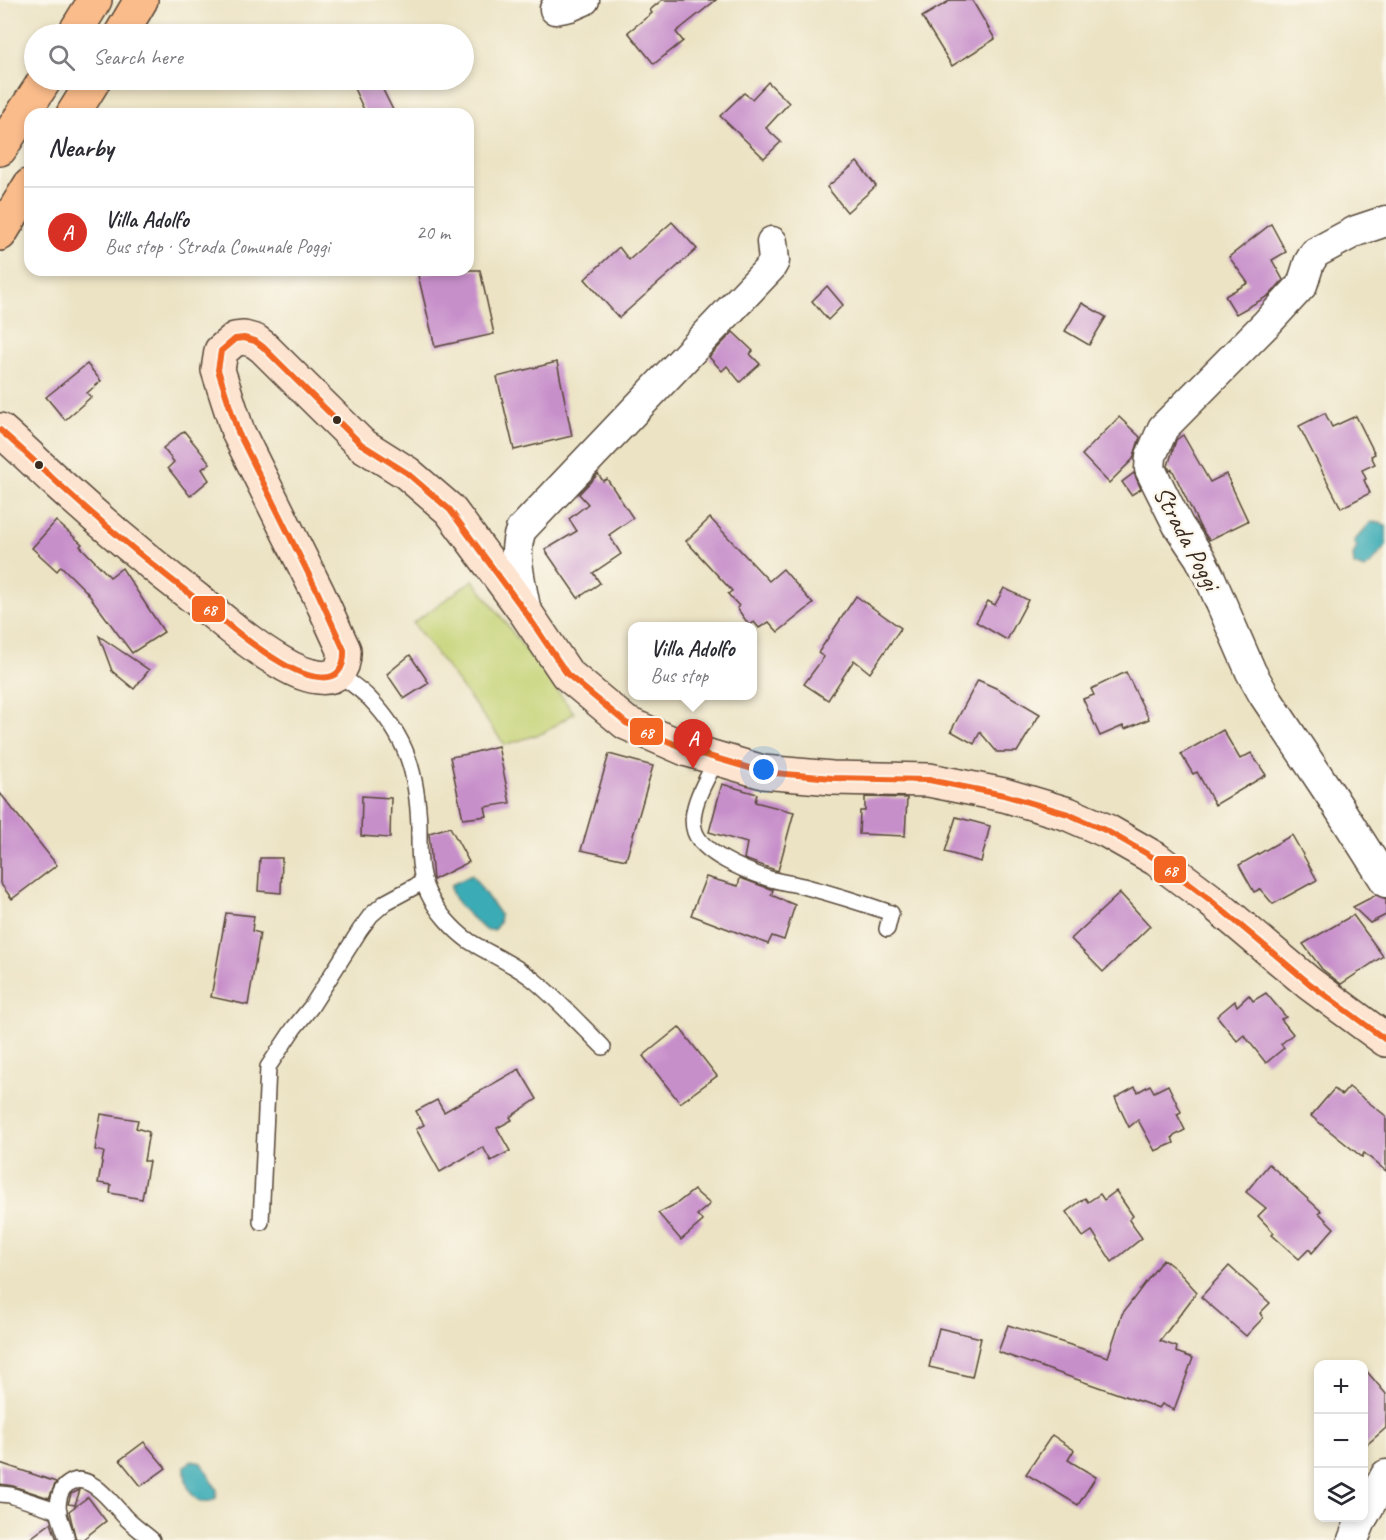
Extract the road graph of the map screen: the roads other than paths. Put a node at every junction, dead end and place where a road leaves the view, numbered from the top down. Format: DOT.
graph roads {
  1 [pos="95,0"];
  2 [pos="141,0"];
  3 [pos="585,0"];
  4 [pos="555,9"];
  5 [pos="80,24"];
  6 [pos="127,24"];
  7 [pos="38,90"];
  8 [pos="88,90"];
  9 [pos="27,108"];
  10 [pos="77,108"];
  11 [pos="24,112"];
  12 [pos="0,149"];
  13 [pos="24,195"];
  14 [pos="1386,220"];
  15 [pos="0,234"];
  16 [pos="772,242"];
  17 [pos="0,430"];
  18 [pos="526,613"];
  19 [pos="337,673"];
  20 [pos="717,759"];
  21 [pos="423,882"];
  22 [pos="1386,882"];
  23 [pos="887,929"];
  24 [pos="1386,1040"];
  25 [pos="603,1047"];
  26 [pos="261,1222"];
  27 [pos="1386,1475"];
  28 [pos="0,1494"];
  29 [pos="1368,1507"];
  30 [pos="59,1511"];
  31 [pos="1360,1522"];
  32 [pos="67,1540"];
  33 [pos="152,1540"];
  34 [pos="1353,1540"];
  1 -- 5 [label="highway"];
  2 -- 6 [label="highway"];
  3 -- 4 [label="street"];
  7 -- 9 [label="highway"];
  8 -- 10 [label="highway"];
  11 -- 12 [label="highway"];
  13 -- 15 [label="highway"];
  14 -- 22 [label="street, Strada Poggi"];
  16 -- 18 [label="street"];
  17 -- 19 [label="main road"];
  18 -- 19 [label="main road"];
  18 -- 20 [label="main road"];
  19 -- 21 [label="lane"];
  20 -- 23 [label="lane"];
  20 -- 24 [label="main road"];
  21 -- 25 [label="lane"];
  21 -- 26 [label="lane"];
  27 -- 29 [label="street"];
  28 -- 30 [label="lane"];
  30 -- 32 [label="lane"];
  30 -- 33 [label="lane"];
  31 -- 34 [label="street"];
}
